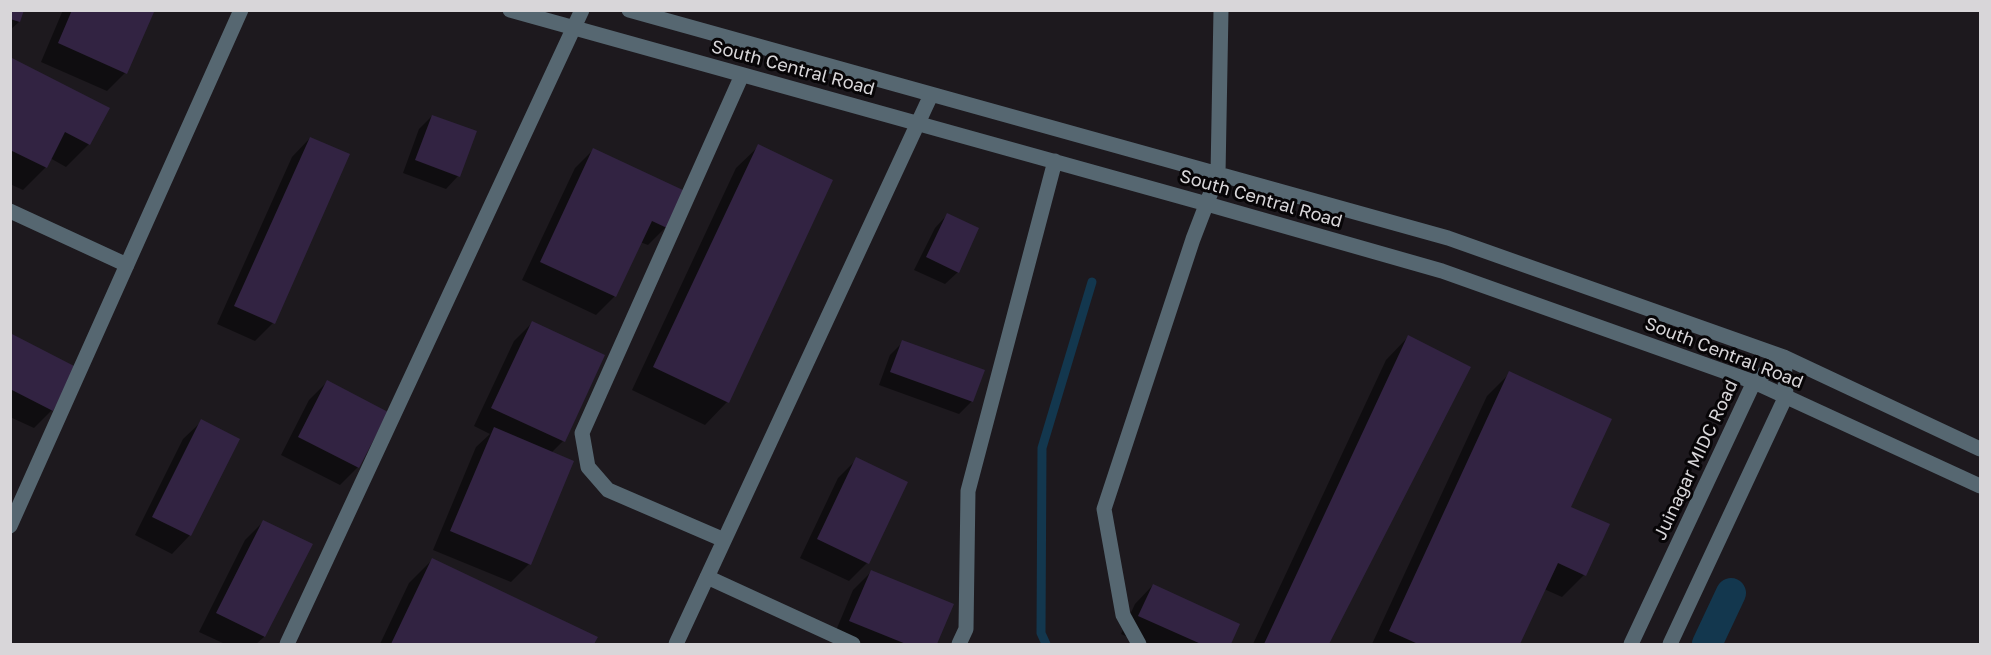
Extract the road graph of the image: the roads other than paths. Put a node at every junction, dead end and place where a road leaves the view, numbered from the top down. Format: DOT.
graph roads {
  1 [pos="241,10"];
  2 [pos="510,10"];
  3 [pos="582,10"];
  4 [pos="629,10"];
  5 [pos="1221,10"];
  6 [pos="573,28"];
  7 [pos="742,75"];
  8 [pos="932,94"];
  9 [pos="918,123"];
  10 [pos="1055,161"];
  11 [pos="1218,174"];
  12 [pos="1207,204"];
  13 [pos="10,212"];
  14 [pos="127,265"];
  15 [pos="1784,357"];
  16 [pos="1754,382"];
  17 [pos="1786,396"];
  18 [pos="1980,449"];
  19 [pos="1980,486"];
  20 [pos="10,526"];
  21 [pos="724,540"];
  22 [pos="707,577"];
  23 [pos="287,645"];
  24 [pos="676,645"];
  25 [pos="853,645"];
  26 [pos="959,645"];
  27 [pos="1139,645"];
  28 [pos="1631,645"];
  29 [pos="1670,645"];
  1 -- 14 [label="street"];
  2 -- 6 [label="street, South Central Road"];
  3 -- 6 [label="street"];
  4 -- 8 [label="street, South Central Road"];
  5 -- 11 [label="street"];
  6 -- 7 [label="street, South Central Road"];
  6 -- 23 [label="street"];
  7 -- 9 [label="street, South Central Road"];
  7 -- 21 [label="street"];
  8 -- 9 [label="street"];
  8 -- 11 [label="street, South Central Road"];
  9 -- 10 [label="street, South Central Road"];
  9 -- 21 [label="street"];
  10 -- 12 [label="street, South Central Road"];
  10 -- 26 [label="street"];
  11 -- 12 [label="street"];
  11 -- 15 [label="street, South Central Road"];
  12 -- 16 [label="street, South Central Road"];
  12 -- 27 [label="street"];
  13 -- 14 [label="street"];
  14 -- 20 [label="street"];
  15 -- 16 [label="street, Juinagar MIDC Road"];
  15 -- 17 [label="street"];
  15 -- 18 [label="street, South Central Road"];
  16 -- 17 [label="street, South Central Road"];
  16 -- 28 [label="street, Juinagar MIDC Road"];
  17 -- 19 [label="street, South Central Road"];
  17 -- 29 [label="street"];
  21 -- 22 [label="street"];
  22 -- 24 [label="street"];
  22 -- 25 [label="street"];
}
